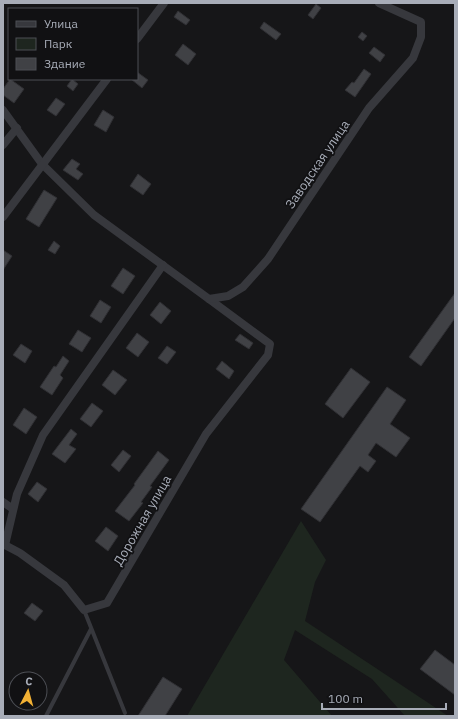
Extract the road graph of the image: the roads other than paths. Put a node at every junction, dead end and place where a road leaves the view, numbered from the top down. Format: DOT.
graph roads {
  1 [pos="164,3"];
  2 [pos="379,3"];
  3 [pos="138,38"];
  4 [pos="106,80"];
  5 [pos="3,110"];
  6 [pos="17,128"];
  7 [pos="3,146"];
  8 [pos="42,164"];
  9 [pos="3,217"];
  10 [pos="163,265"];
  11 [pos="209,299"];
  12 [pos="3,502"];
  13 [pos="13,509"];
  14 [pos="4,545"];
  15 [pos="84,610"];
  16 [pos="91,629"];
  17 [pos="125,713"];
  18 [pos="46,716"];
  1 -- 3 [label="street"];
  2 -- 11 [label="street, Заводская улица"];
  4 -- 8 [label="street"];
  5 -- 6 [label="street"];
  6 -- 7 [label="street"];
  6 -- 8 [label="street"];
  8 -- 9 [label="street"];
  8 -- 10 [label="street"];
  10 -- 11 [label="street"];
  10 -- 13 [label="street"];
  11 -- 15 [label="street, Дорожная улица"];
  12 -- 13 [label="street"];
  13 -- 14 [label="street"];
  14 -- 15 [label="street"];
  15 -- 16 [label="lane"];
  16 -- 17 [label="lane"];
  16 -- 18 [label="lane"];
}
